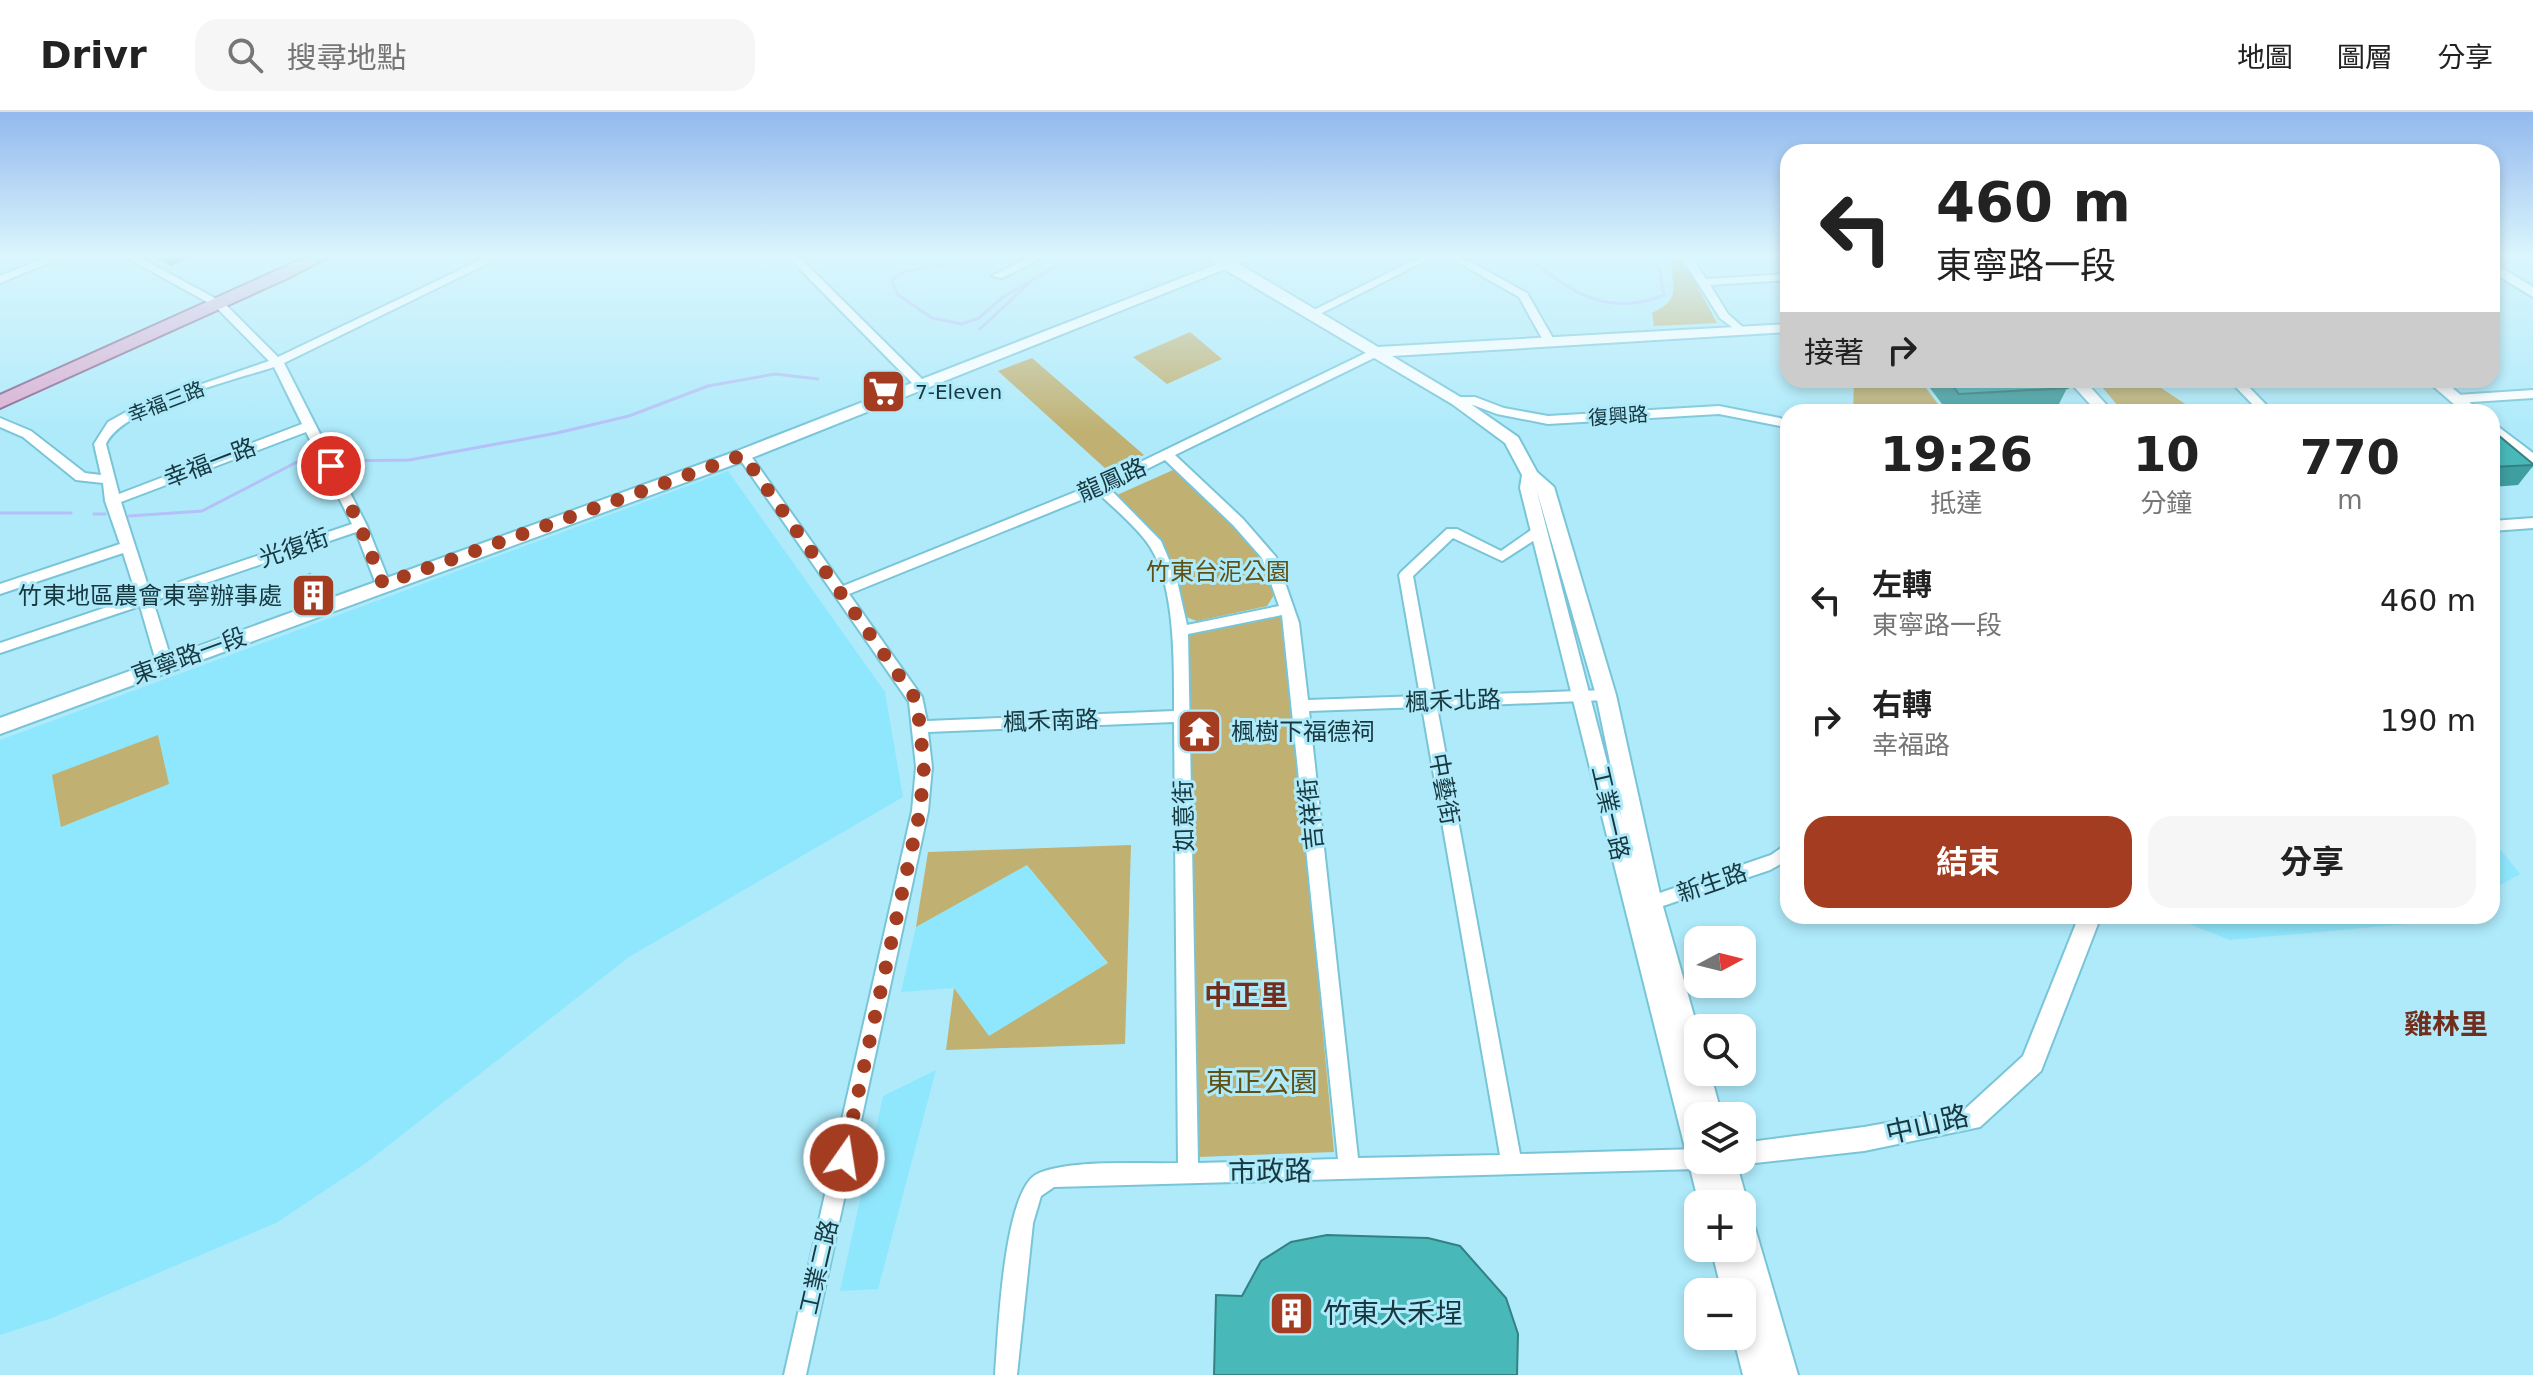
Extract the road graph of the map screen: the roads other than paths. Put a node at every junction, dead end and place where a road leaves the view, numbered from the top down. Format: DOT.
graph roads {
  1 [pos="196,315"];
  2 [pos="230,315"];
  3 [pos="375,315"];
  4 [pos="851,315"];
  5 [pos="1095,315"];
  6 [pos="1314,315"];
  7 [pos="1534,315"];
  8 [pos="1719,315"];
  9 [pos="1723,323"];
  10 [pos="1780,328"];
  11 [pos="1548,340"];
  12 [pos="1376,352"];
  13 [pos="277,362"];
  14 [pos="923,387"];
  15 [pos="2083,388"];
  16 [pos="2243,388"];
  17 [pos="2444,388"];
  18 [pos="2533,394"];
  19 [pos="2457,399"];
  20 [pos="1457,401"];
  21 [pos="1,402"];
  22 [pos="2098,404"];
  23 [pos="2259,404"];
  24 [pos="2463,404"];
  25 [pos="0,422"];
  26 [pos="1780,422"];
  27 [pos="309,426"];
  28 [pos="2500,434"];
  29 [pos="743,455"];
  30 [pos="1167,455"];
  31 [pos="2533,461"];
  32 [pos="1530,475"];
  33 [pos="107,479"];
  34 [pos="1100,487"];
  35 [pos="112,501"];
  36 [pos="2533,523"];
  37 [pos="2500,525"];
  38 [pos="360,526"];
  39 [pos="1539,531"];
  40 [pos="128,546"];
  41 [pos="383,584"];
  42 [pos="0,589"];
  43 [pos="842,592"];
  44 [pos="146,597"];
  45 [pos="1287,609"];
  46 [pos="1181,631"];
  47 [pos="0,648"];
  48 [pos="165,665"];
  49 [pos="1606,695"];
  50 [pos="1583,696"];
  51 [pos="1428,702"];
  52 [pos="1300,706"];
  53 [pos="1182,716"];
  54 [pos="0,726"];
  55 [pos="920,727"];
  56 [pos="1780,857"];
  57 [pos="1641,903"];
  58 [pos="2087,924"];
  59 [pos="1684,1061"];
  60 [pos="1756,1153"];
  61 [pos="1684,1159"];
  62 [pos="1512,1165"];
  63 [pos="1349,1170"];
  64 [pos="1188,1173"];
  65 [pos="1752,1262"];
  66 [pos="1751,1350"];
  67 [pos="795,1375"];
  68 [pos="1006,1375"];
  69 [pos="1757,1375"];
  70 [pos="1784,1375"];
  1 -- 21 [label="main road"];
  2 -- 13 [label="street"];
  3 -- 13 [label="street, 幸福三路"];
  4 -- 14 [label="street"];
  5 -- 14 [label="main road, 東寧路一段"];
  6 -- 12 [label="street, 工業一路"];
  7 -- 11 [label="street"];
  8 -- 9 [label="street"];
  9 -- 10 [label="street"];
  9 -- 11 [label="street"];
  11 -- 12 [label="street"];
  12 -- 20 [label="street, 工業一路"];
  12 -- 30 [label="street, 龍鳳路"];
  13 -- 27 [label="street"];
  13 -- 33 [label="street, 幸福三路"];
  14 -- 29 [label="main road, 東寧路一段"];
  15 -- 22 [label="street"];
  16 -- 23 [label="street"];
  17 -- 19 [label="street"];
  18 -- 19 [label="street"];
  19 -- 24 [label="street"];
  20 -- 26 [label="street, 復興路"];
  20 -- 32 [label="street, 工業一路"];
  25 -- 33 [label="street"];
  27 -- 35 [label="street, 幸福一路"];
  27 -- 38 [label="street"];
  28 -- 31 [label="street"];
  29 -- 41 [label="main road, 東寧路一段"];
  29 -- 43 [label="street, 工業二路"];
  30 -- 34 [label="street, 龍鳳路"];
  30 -- 45 [label="street, 吉祥街"];
  32 -- 39 [label="street, 工業一路"];
  32 -- 49 [label="street, 工業一路"];
  33 -- 35 [label="street, 幸福三路"];
  34 -- 43 [label="street, 龍鳳路"];
  34 -- 46 [label="street, 如意街"];
  35 -- 40 [label="street, 幸福三路"];
  36 -- 37 [label="street"];
  38 -- 41 [label="street"];
  38 -- 44 [label="street, 光復街"];
  39 -- 50 [label="street, 工業一路"];
  39 -- 51 [label="street, 中藝街"];
  40 -- 42 [label="street"];
  40 -- 44 [label="street, 幸福三路"];
  41 -- 48 [label="main road, 東寧路一段"];
  43 -- 55 [label="street, 工業二路"];
  44 -- 47 [label="street, 光復街"];
  44 -- 48 [label="street, 幸福三路"];
  45 -- 46 [label="street"];
  45 -- 52 [label="street, 吉祥街"];
  46 -- 53 [label="street, 如意街"];
  48 -- 54 [label="main road, 東寧路一段"];
  49 -- 50 [label="street, 楓禾北路"];
  49 -- 57 [label="street, 工業一路"];
  50 -- 51 [label="street, 楓禾北路"];
  50 -- 57 [label="street, 工業一路"];
  51 -- 52 [label="street, 楓禾北路"];
  51 -- 62 [label="street, 中藝街"];
  52 -- 63 [label="street, 吉祥街"];
  53 -- 55 [label="street, 楓禾南路"];
  53 -- 64 [label="street, 如意街"];
  55 -- 67 [label="street, 工業二路"];
  56 -- 57 [label="street, 新生路"];
  57 -- 59 [label="street, 工業一路"];
  58 -- 60 [label="street, 中山路"];
  61 -- 62 [label="street, 市政路"];
  62 -- 63 [label="street, 市政路"];
  63 -- 64 [label="street, 市政路"];
  64 -- 68 [label="street, 市政路"];
  65 -- 70 [label="street"];
  66 -- 69 [label="street"];
}
